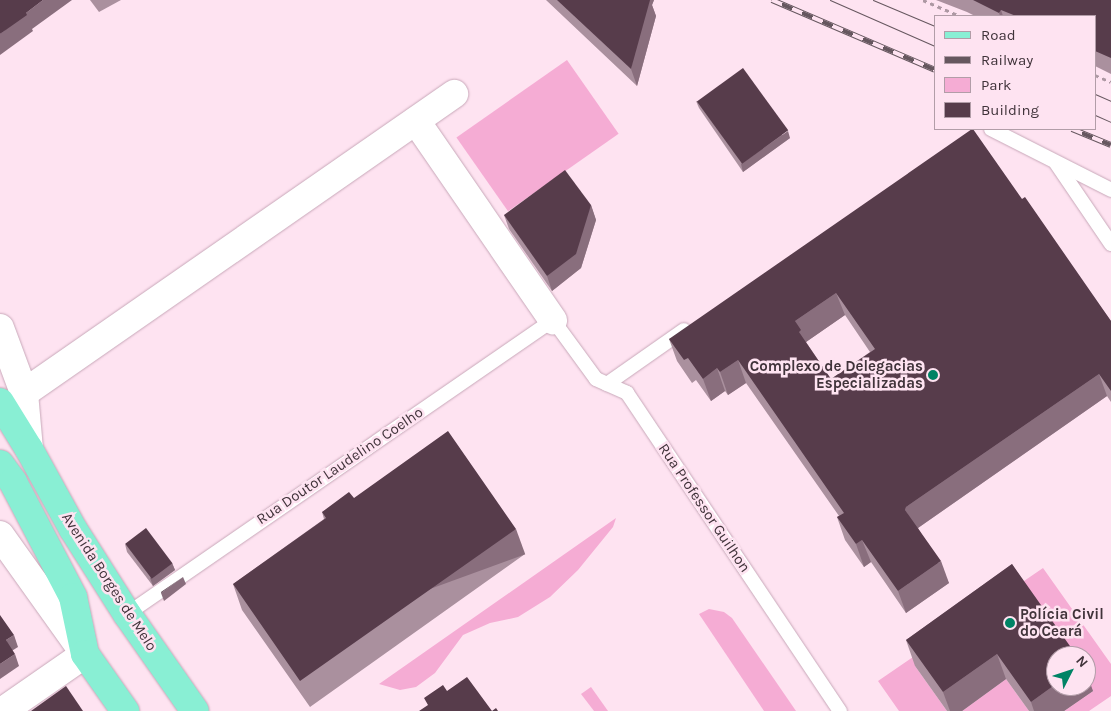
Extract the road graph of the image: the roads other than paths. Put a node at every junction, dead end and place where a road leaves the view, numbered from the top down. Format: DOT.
graph roads {
  1 [pos="454,94"];
  2 [pos="416,121"];
  3 [pos="993,130"];
  4 [pos="1054,161"];
  5 [pos="1111,190"];
  6 [pos="1111,244"];
  7 [pos="553,320"];
  8 [pos="697,321"];
  9 [pos="0,328"];
  10 [pos="607,384"];
  11 [pos="12,398"];
  12 [pos="0,464"];
  13 [pos="0,535"];
  14 [pos="127,614"];
  15 [pos="85,654"];
  16 [pos="3,711"];
  17 [pos="125,711"];
  18 [pos="195,711"];
  19 [pos="840,711"];
  1 -- 2 [label="street"];
  2 -- 7 [label="street"];
  2 -- 11 [label="street"];
  3 -- 4 [label="lane"];
  4 -- 5 [label="lane"];
  4 -- 6 [label="lane"];
  7 -- 10 [label="lane, Rua Professor Guilhon"];
  7 -- 14 [label="lane, Rua Doutor Laudelino Coelho"];
  8 -- 10 [label="lane"];
  9 -- 11 [label="street, Avenida Borges de Melo"];
  10 -- 19 [label="lane, Rua Professor Guilhon"];
  11 -- 14 [label="main road, Avenida Borges de Melo"];
  12 -- 15 [label="main road, Avenida Borges de Melo"];
  13 -- 15 [label="street, Avenida Borges de Melo"];
  14 -- 18 [label="main road, Avenida Borges de Melo"];
  15 -- 16 [label="street"];
  15 -- 17 [label="main road, Avenida Borges de Melo"];
}
